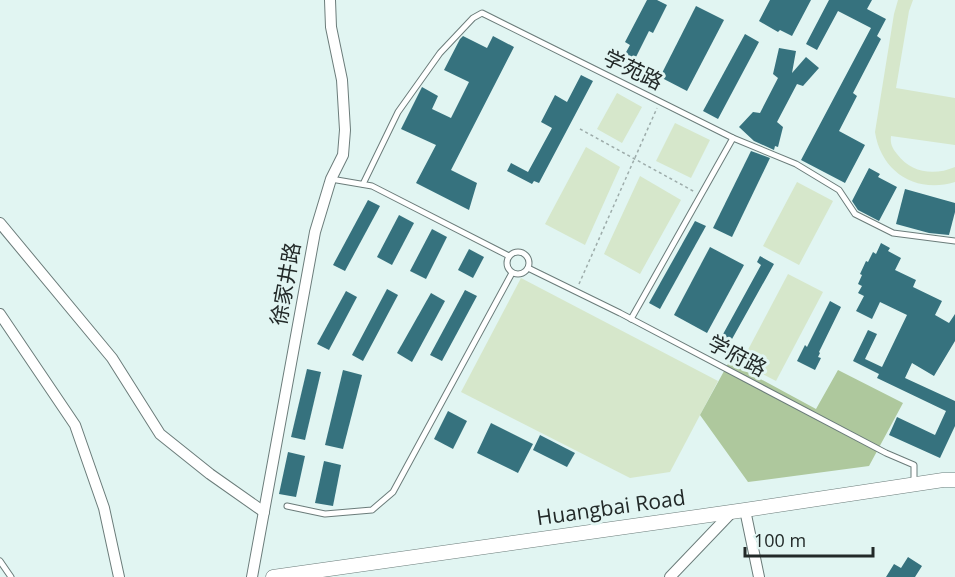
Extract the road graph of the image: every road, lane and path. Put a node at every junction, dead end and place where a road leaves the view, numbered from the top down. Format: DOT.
graph roads {
  1 [pos="330,0"];
  2 [pos="660,101"];
  3 [pos="580,129"];
  4 [pos="733,138"];
  5 [pos="635,159"];
  6 [pos="331,179"];
  7 [pos="363,184"];
  8 [pos="701,195"];
  9 [pos="0,223"];
  10 [pos="955,241"];
  11 [pos="509,256"];
  12 [pos="528,268"];
  13 [pos="512,273"];
  14 [pos="576,292"];
  15 [pos="0,314"];
  16 [pos="631,319"];
  17 [pos="955,480"];
  18 [pos="914,484"];
  19 [pos="287,506"];
  20 [pos="738,511"];
  21 [pos="264,512"];
  22 [pos="0,561"];
  23 [pos="318,574"];
  24 [pos="10,577"];
  25 [pos="119,577"];
  26 [pos="252,577"];
  27 [pos="273,577"];
  28 [pos="670,577"];
  29 [pos="759,577"];
  1 -- 6 [label="street, 徐家井路"];
  2 -- 4 [label="lane, 学苑路"];
  2 -- 5 [label="path"];
  2 -- 7 [label="lane, 学苑路"];
  3 -- 5 [label="path"];
  4 -- 8 [label="lane"];
  4 -- 10 [label="lane, 学苑路"];
  5 -- 8 [label="path"];
  5 -- 14 [label="path"];
  6 -- 7 [label="lane"];
  6 -- 21 [label="street, 徐家井路"];
  7 -- 11 [label="lane"];
  8 -- 16 [label="lane"];
  9 -- 21 [label="street"];
  11 -- 12 [label="lane"];
  11 -- 13 [label="lane"];
  12 -- 13 [label="lane"];
  12 -- 14 [label="lane, 学府路"];
  13 -- 19 [label="lane"];
  14 -- 16 [label="lane, 学府路"];
  15 -- 25 [label="street"];
  16 -- 18 [label="lane, 学府路"];
  17 -- 18 [label="main road, Huangbai Road"];
  18 -- 20 [label="main road, Huangbai Road"];
  20 -- 23 [label="main road, Huangbai Road"];
  20 -- 28 [label="street"];
  20 -- 29 [label="street"];
  21 -- 26 [label="street, 徐家井路"];
  22 -- 24 [label="lane"];
  23 -- 27 [label="main road, Huangbai Road"];
}
